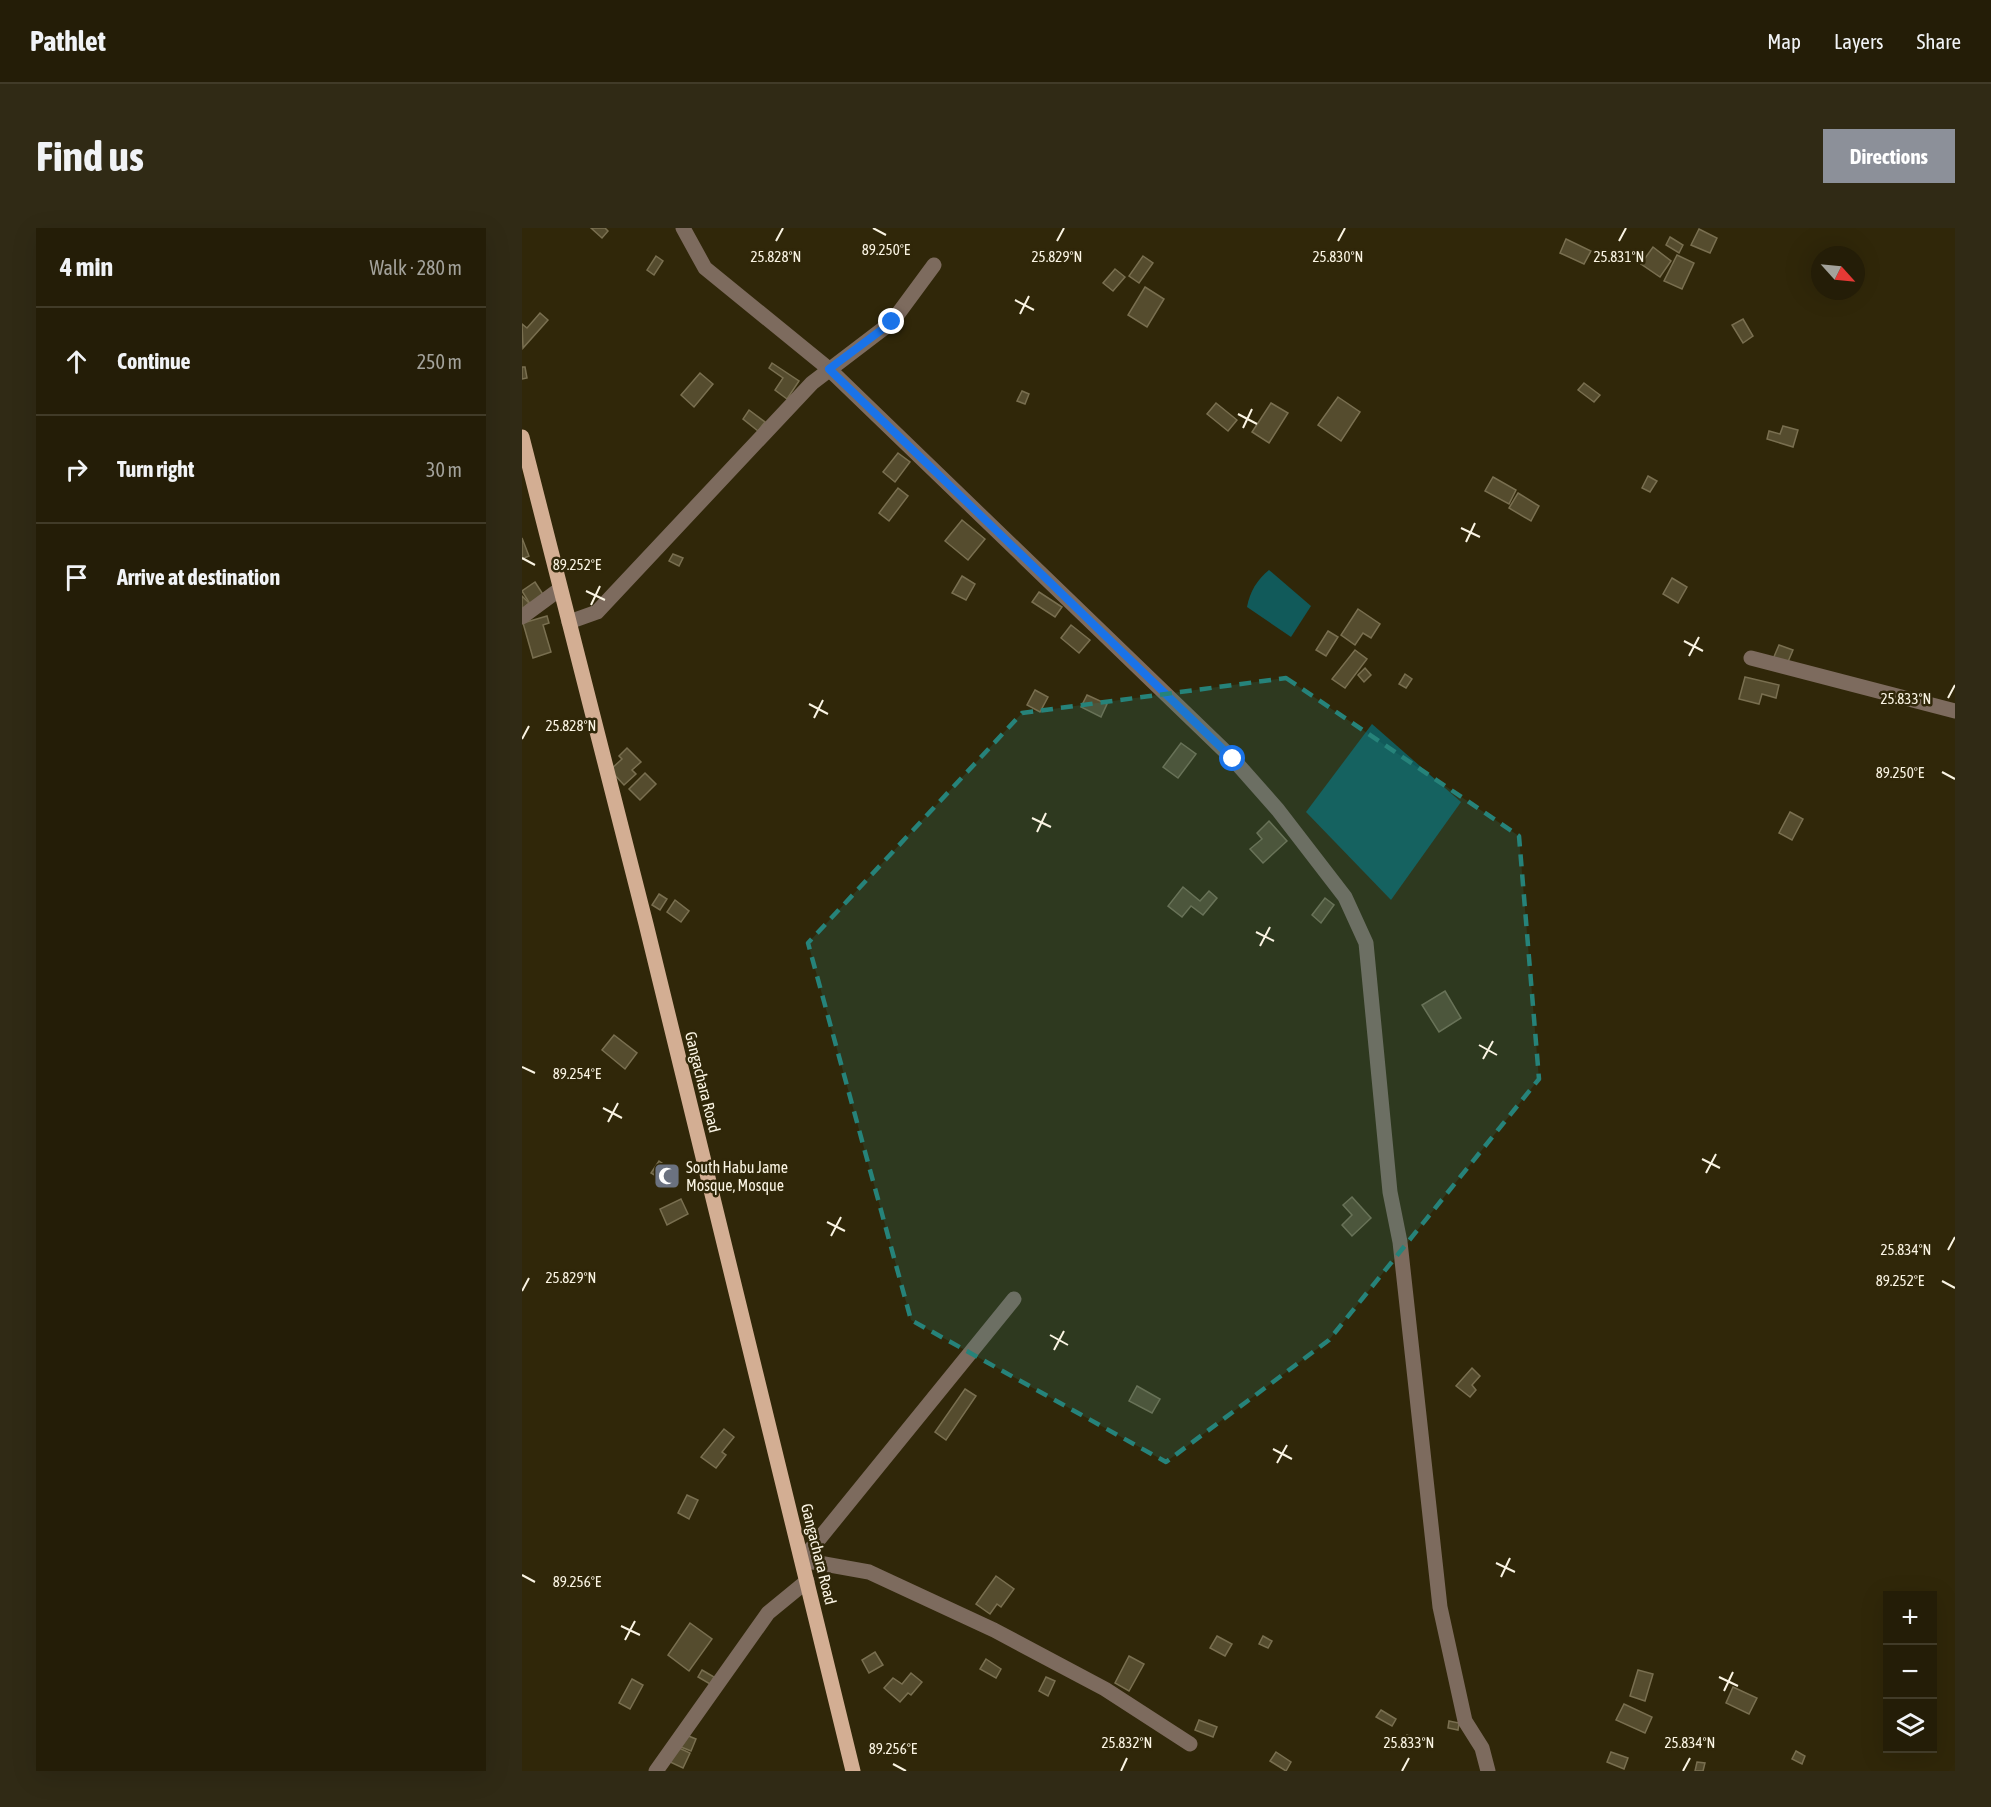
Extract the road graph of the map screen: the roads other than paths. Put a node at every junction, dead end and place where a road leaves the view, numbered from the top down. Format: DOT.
graph roads {
  1 [pos="683,228"];
  2 [pos="934,265"];
  3 [pos="829,369"];
  4 [pos="522,437"];
  5 [pos="560,589"];
  6 [pos="522,616"];
  7 [pos="569,622"];
  8 [pos="1751,658"];
  9 [pos="1955,711"];
  10 [pos="1014,1299"];
  11 [pos="802,1560"];
  12 [pos="807,1581"];
  13 [pos="1190,1744"];
  14 [pos="656,1771"];
  15 [pos="853,1771"];
  16 [pos="1488,1771"];
  1 -- 3 [label="street"];
  2 -- 3 [label="street"];
  3 -- 7 [label="street"];
  3 -- 16 [label="street"];
  4 -- 5 [label="main road, Gangachara Road"];
  5 -- 6 [label="street"];
  5 -- 7 [label="main road, Gangachara Road"];
  7 -- 11 [label="main road, Gangachara Road"];
  8 -- 9 [label="street"];
  10 -- 11 [label="street"];
  11 -- 12 [label="main road, Gangachara Road"];
  11 -- 13 [label="street"];
  12 -- 14 [label="street"];
  12 -- 15 [label="main road, Gangachara Road"];
}
